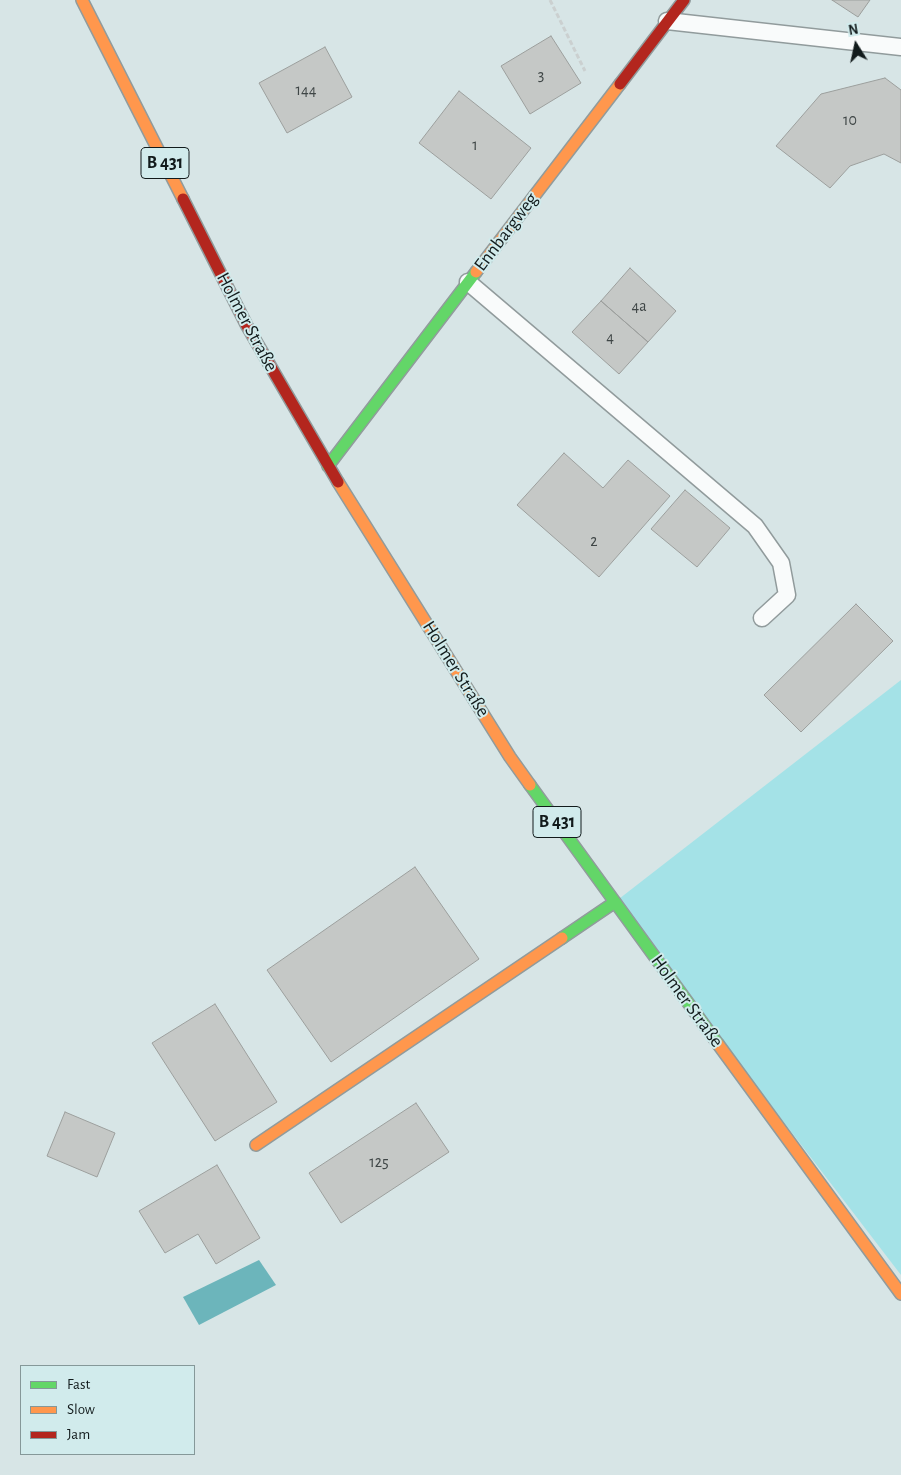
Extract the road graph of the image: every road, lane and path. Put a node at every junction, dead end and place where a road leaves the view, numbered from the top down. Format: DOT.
graph roads {
  1 [pos="82,0"];
  2 [pos="550,0"];
  3 [pos="684,0"];
  4 [pos="667,20"];
  5 [pos="901,47"];
  6 [pos="602,106"];
  7 [pos="468,282"];
  8 [pos="328,466"];
  9 [pos="762,618"];
  10 [pos="614,902"];
  11 [pos="256,1145"];
  12 [pos="901,1294"];
  1 -- 8 [label="main road, Holmer Straße / B 431"];
  2 -- 6 [label="path"];
  3 -- 4 [label="main road, Ennbargweg"];
  4 -- 5 [label="lane"];
  4 -- 6 [label="main road, Ennbargweg"];
  6 -- 7 [label="main road, Ennbargweg"];
  7 -- 8 [label="main road, Ennbargweg"];
  7 -- 9 [label="lane"];
  8 -- 10 [label="main road, Holmer Straße / B 431"];
  10 -- 11 [label="main road"];
  10 -- 12 [label="main road, Holmer Straße / B 431"];
}
